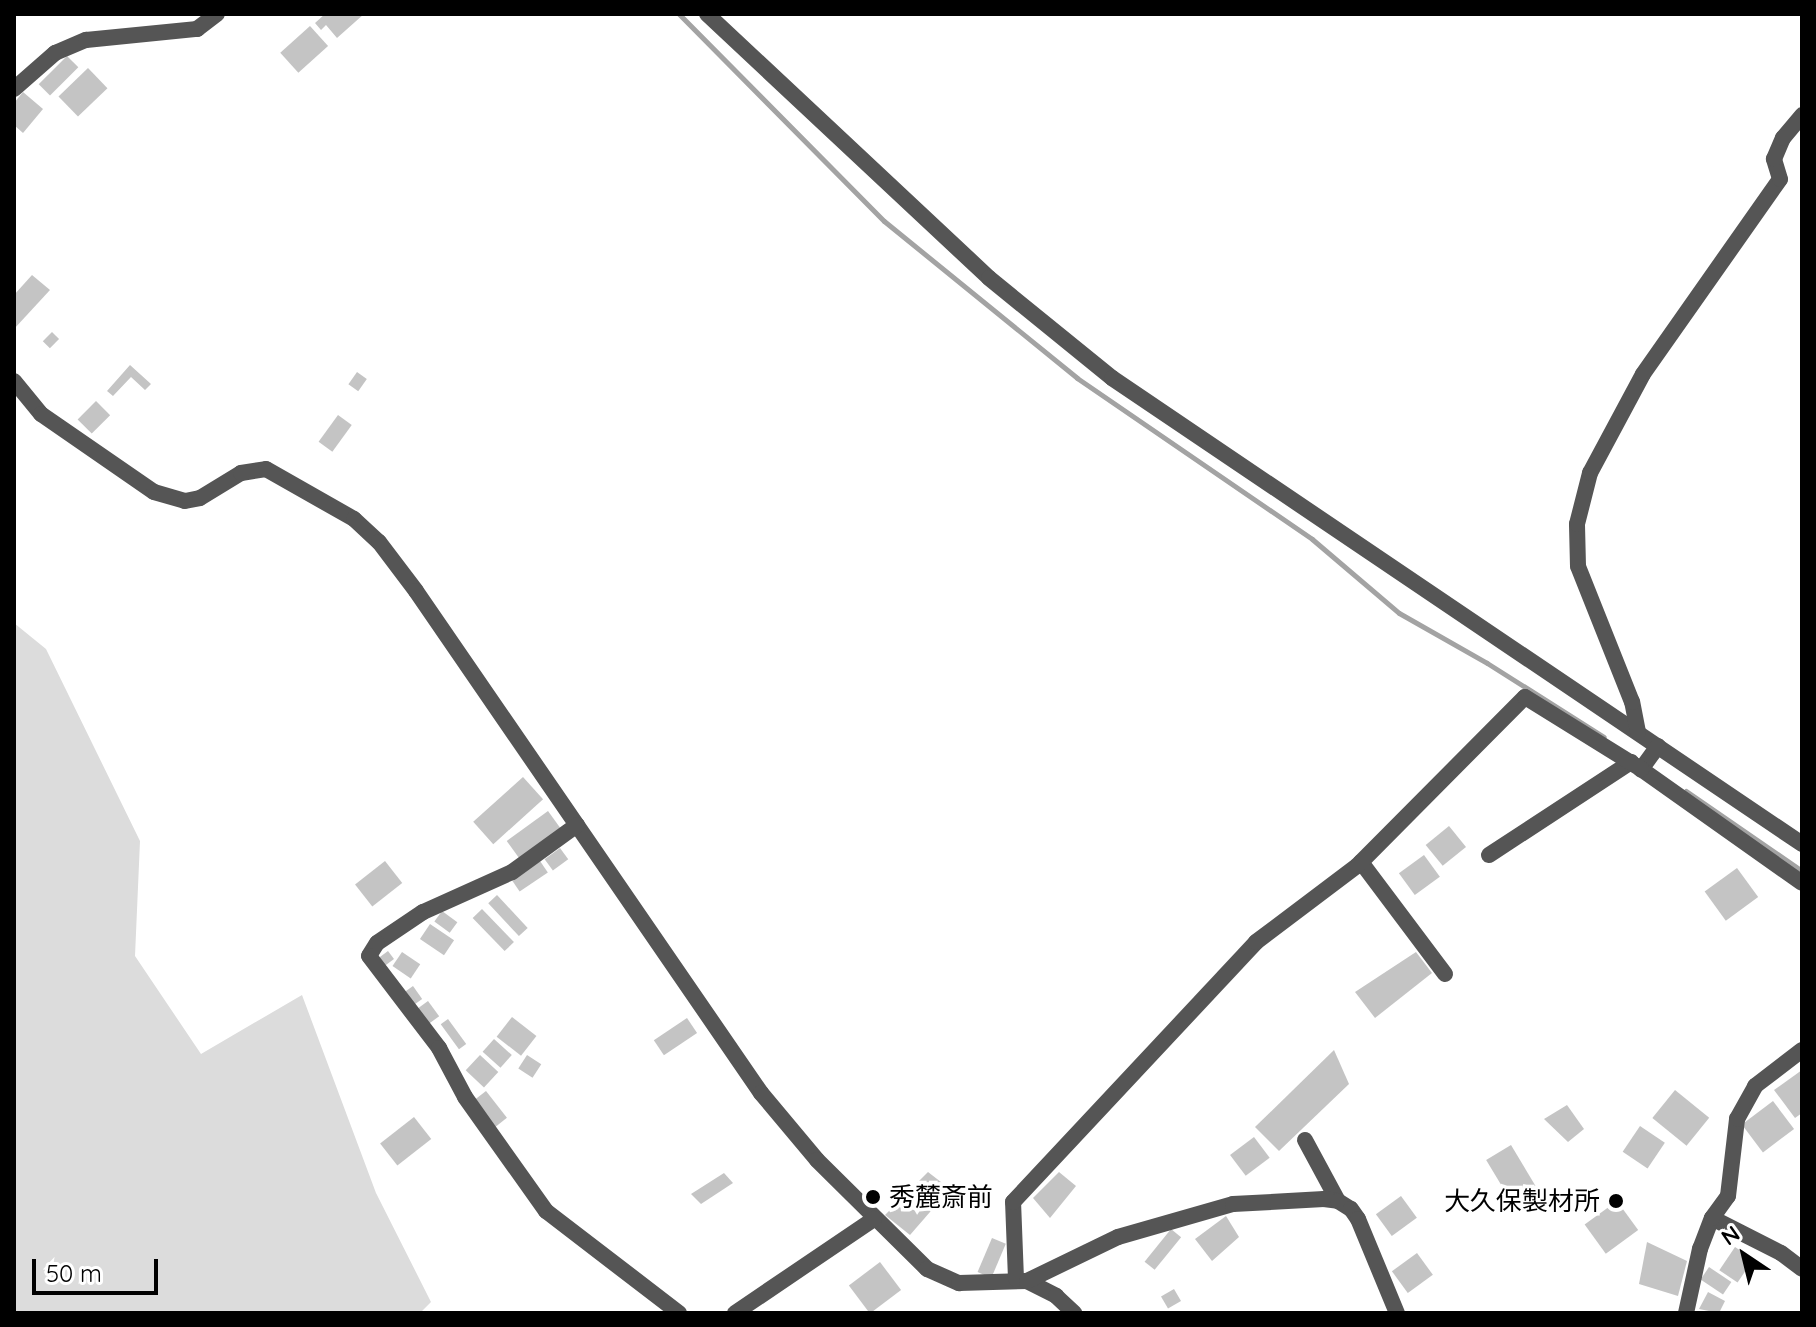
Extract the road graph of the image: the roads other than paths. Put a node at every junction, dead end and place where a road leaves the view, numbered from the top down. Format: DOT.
graph roads {
  1 [pos="217,14"];
  2 [pos="707,14"];
  3 [pos="14,89"];
  4 [pos="1802,115"];
  5 [pos="14,381"];
  6 [pos="1638,732"];
  7 [pos="1645,760"];
  8 [pos="577,825"];
  9 [pos="1802,844"];
  10 [pos="1489,855"];
  11 [pos="1365,867"];
  12 [pos="1802,883"];
  13 [pos="1445,974"];
  14 [pos="1802,1050"];
  15 [pos="1305,1140"];
  16 [pos="1338,1201"];
  17 [pos="1712,1218"];
  18 [pos="874,1219"];
  19 [pos="1802,1269"];
  20 [pos="1022,1280"];
  21 [pos="679,1313"];
  22 [pos="735,1313"];
  23 [pos="1074,1313"];
  24 [pos="1397,1313"];
  25 [pos="1686,1313"];
  1 -- 3 [label="street"];
  2 -- 6 [label="street"];
  4 -- 6 [label="street"];
  5 -- 8 [label="street"];
  6 -- 7 [label="street"];
  7 -- 9 [label="street"];
  7 -- 10 [label="street"];
  7 -- 11 [label="street"];
  7 -- 12 [label="street"];
  8 -- 18 [label="street"];
  8 -- 21 [label="street"];
  11 -- 13 [label="street"];
  11 -- 20 [label="street"];
  14 -- 17 [label="street"];
  15 -- 16 [label="street"];
  16 -- 20 [label="street"];
  16 -- 24 [label="street"];
  17 -- 19 [label="street"];
  17 -- 25 [label="street"];
  18 -- 20 [label="street"];
  18 -- 22 [label="street"];
  20 -- 23 [label="street"];
}
